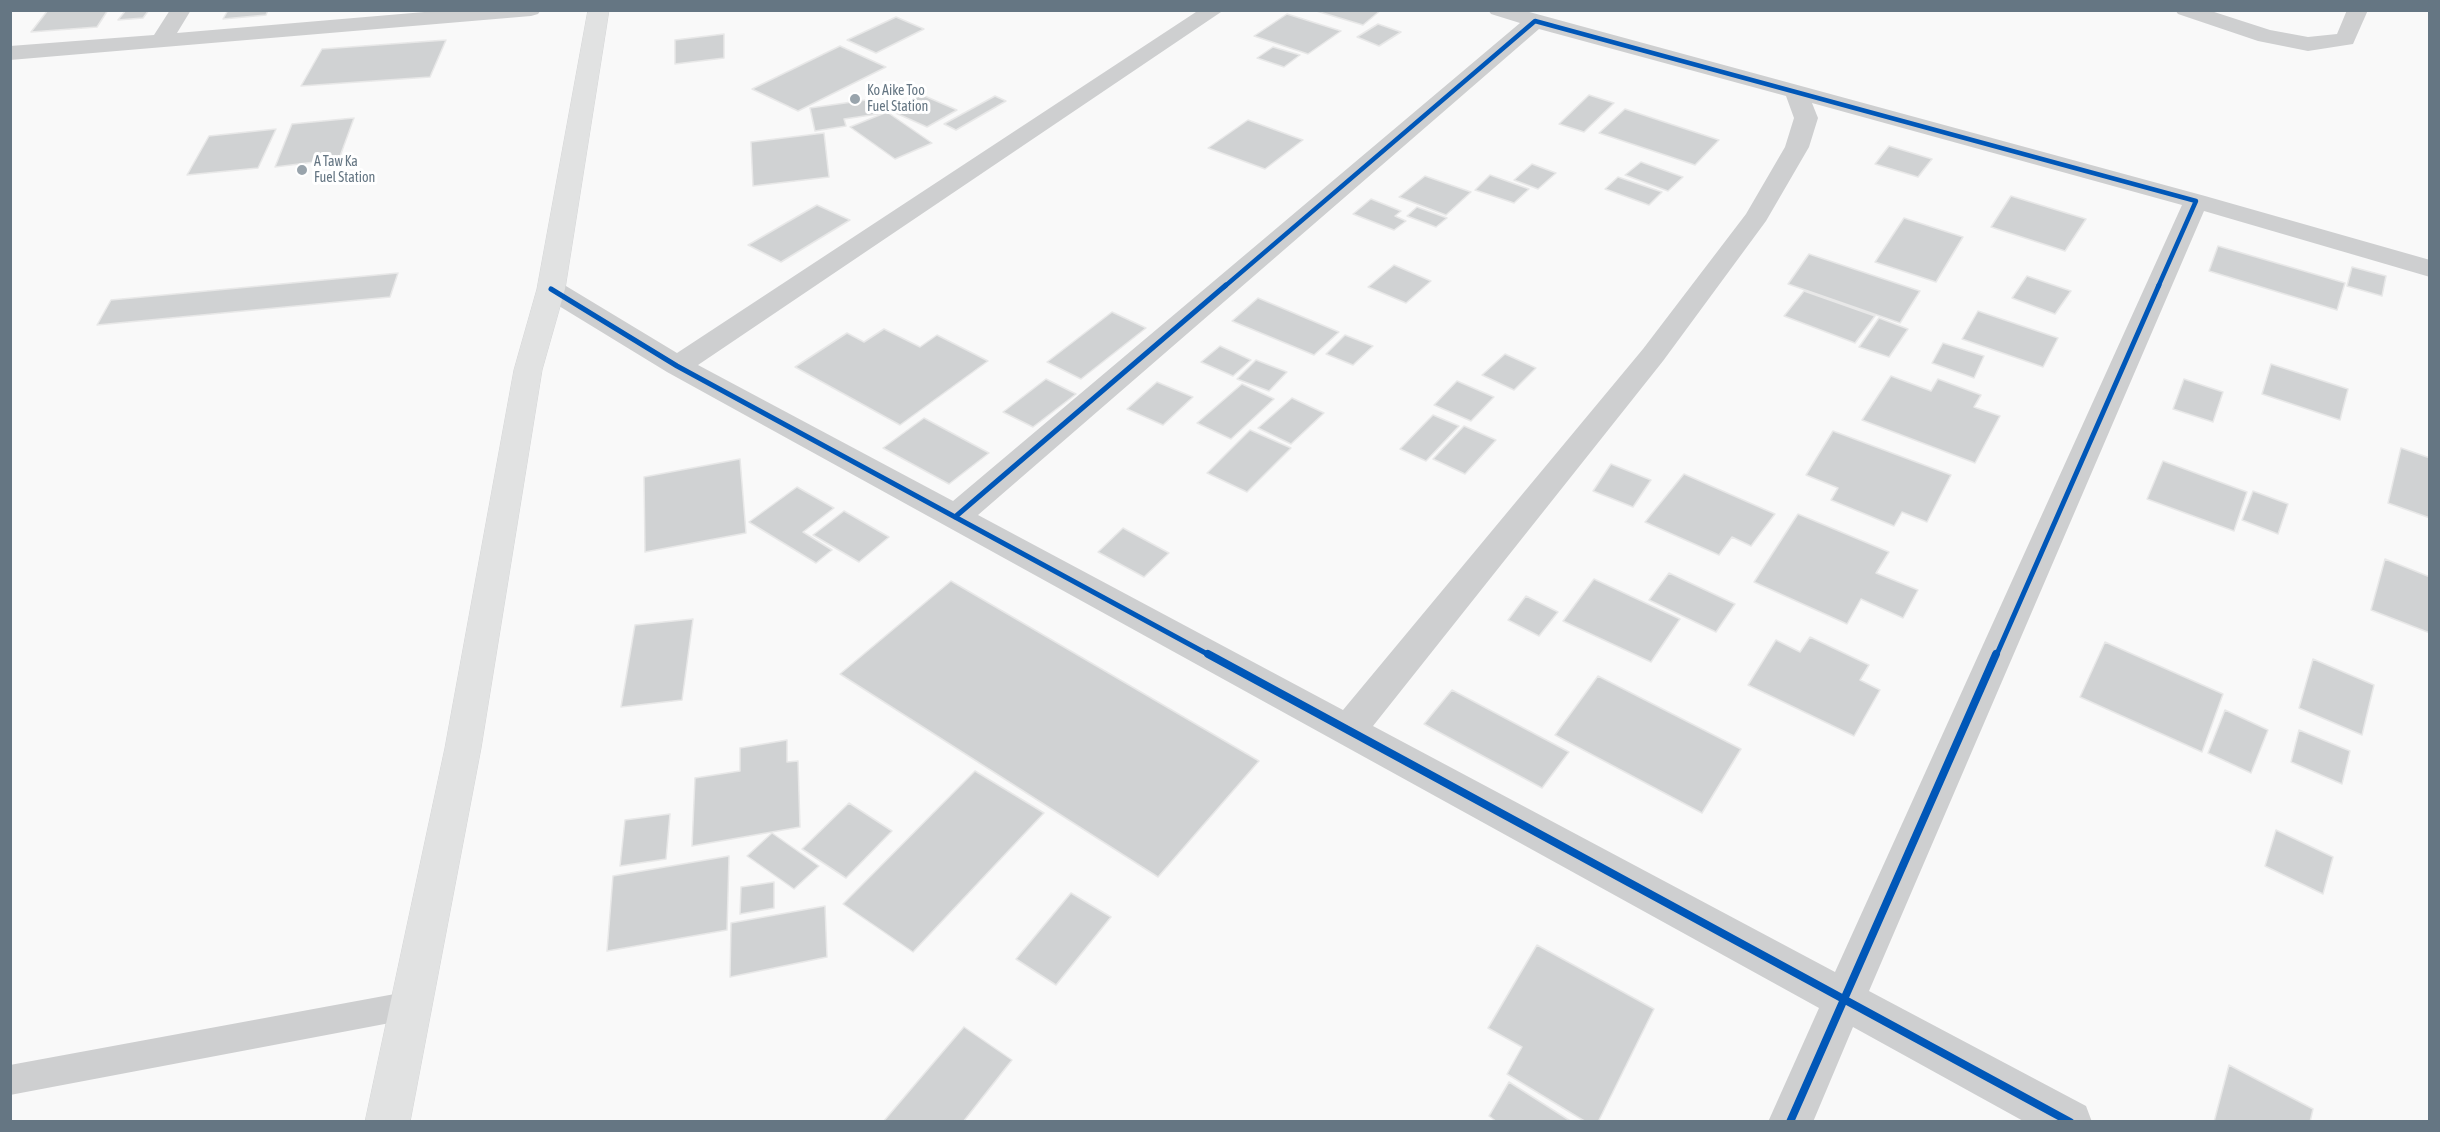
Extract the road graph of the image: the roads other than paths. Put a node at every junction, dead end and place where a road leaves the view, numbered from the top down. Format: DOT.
graph roads {
  1 [pos="181,10"];
  2 [pos="531,10"];
  3 [pos="599,10"];
  4 [pos="1214,10"];
  5 [pos="1498,10"];
  6 [pos="2185,10"];
  7 [pos="2358,10"];
  8 [pos="1535,21"];
  9 [pos="160,40"];
  10 [pos="10,53"];
  11 [pos="1796,93"];
  12 [pos="2196,201"];
  13 [pos="2430,269"];
  14 [pos="551,289"];
  15 [pos="677,366"];
  16 [pos="955,517"];
  17 [pos="1348,730"];
  18 [pos="1843,999"];
  19 [pos="411,1005"];
  20 [pos="10,1080"];
  21 [pos="387,1122"];
  22 [pos="1790,1122"];
  23 [pos="2070,1122"];
  1 -- 9 [label="street"];
  2 -- 9 [label="street"];
  3 -- 14 [label="main road"];
  4 -- 15 [label="street"];
  5 -- 8 [label="street"];
  6 -- 7 [label="street"];
  8 -- 11 [label="street"];
  8 -- 16 [label="street"];
  9 -- 10 [label="street"];
  11 -- 12 [label="street"];
  11 -- 17 [label="street"];
  12 -- 13 [label="street"];
  12 -- 18 [label="street"];
  14 -- 15 [label="street"];
  14 -- 19 [label="main road"];
  15 -- 16 [label="street"];
  16 -- 17 [label="street"];
  17 -- 18 [label="street"];
  18 -- 22 [label="street"];
  18 -- 23 [label="street"];
  19 -- 20 [label="lane"];
  19 -- 21 [label="main road"];
}
